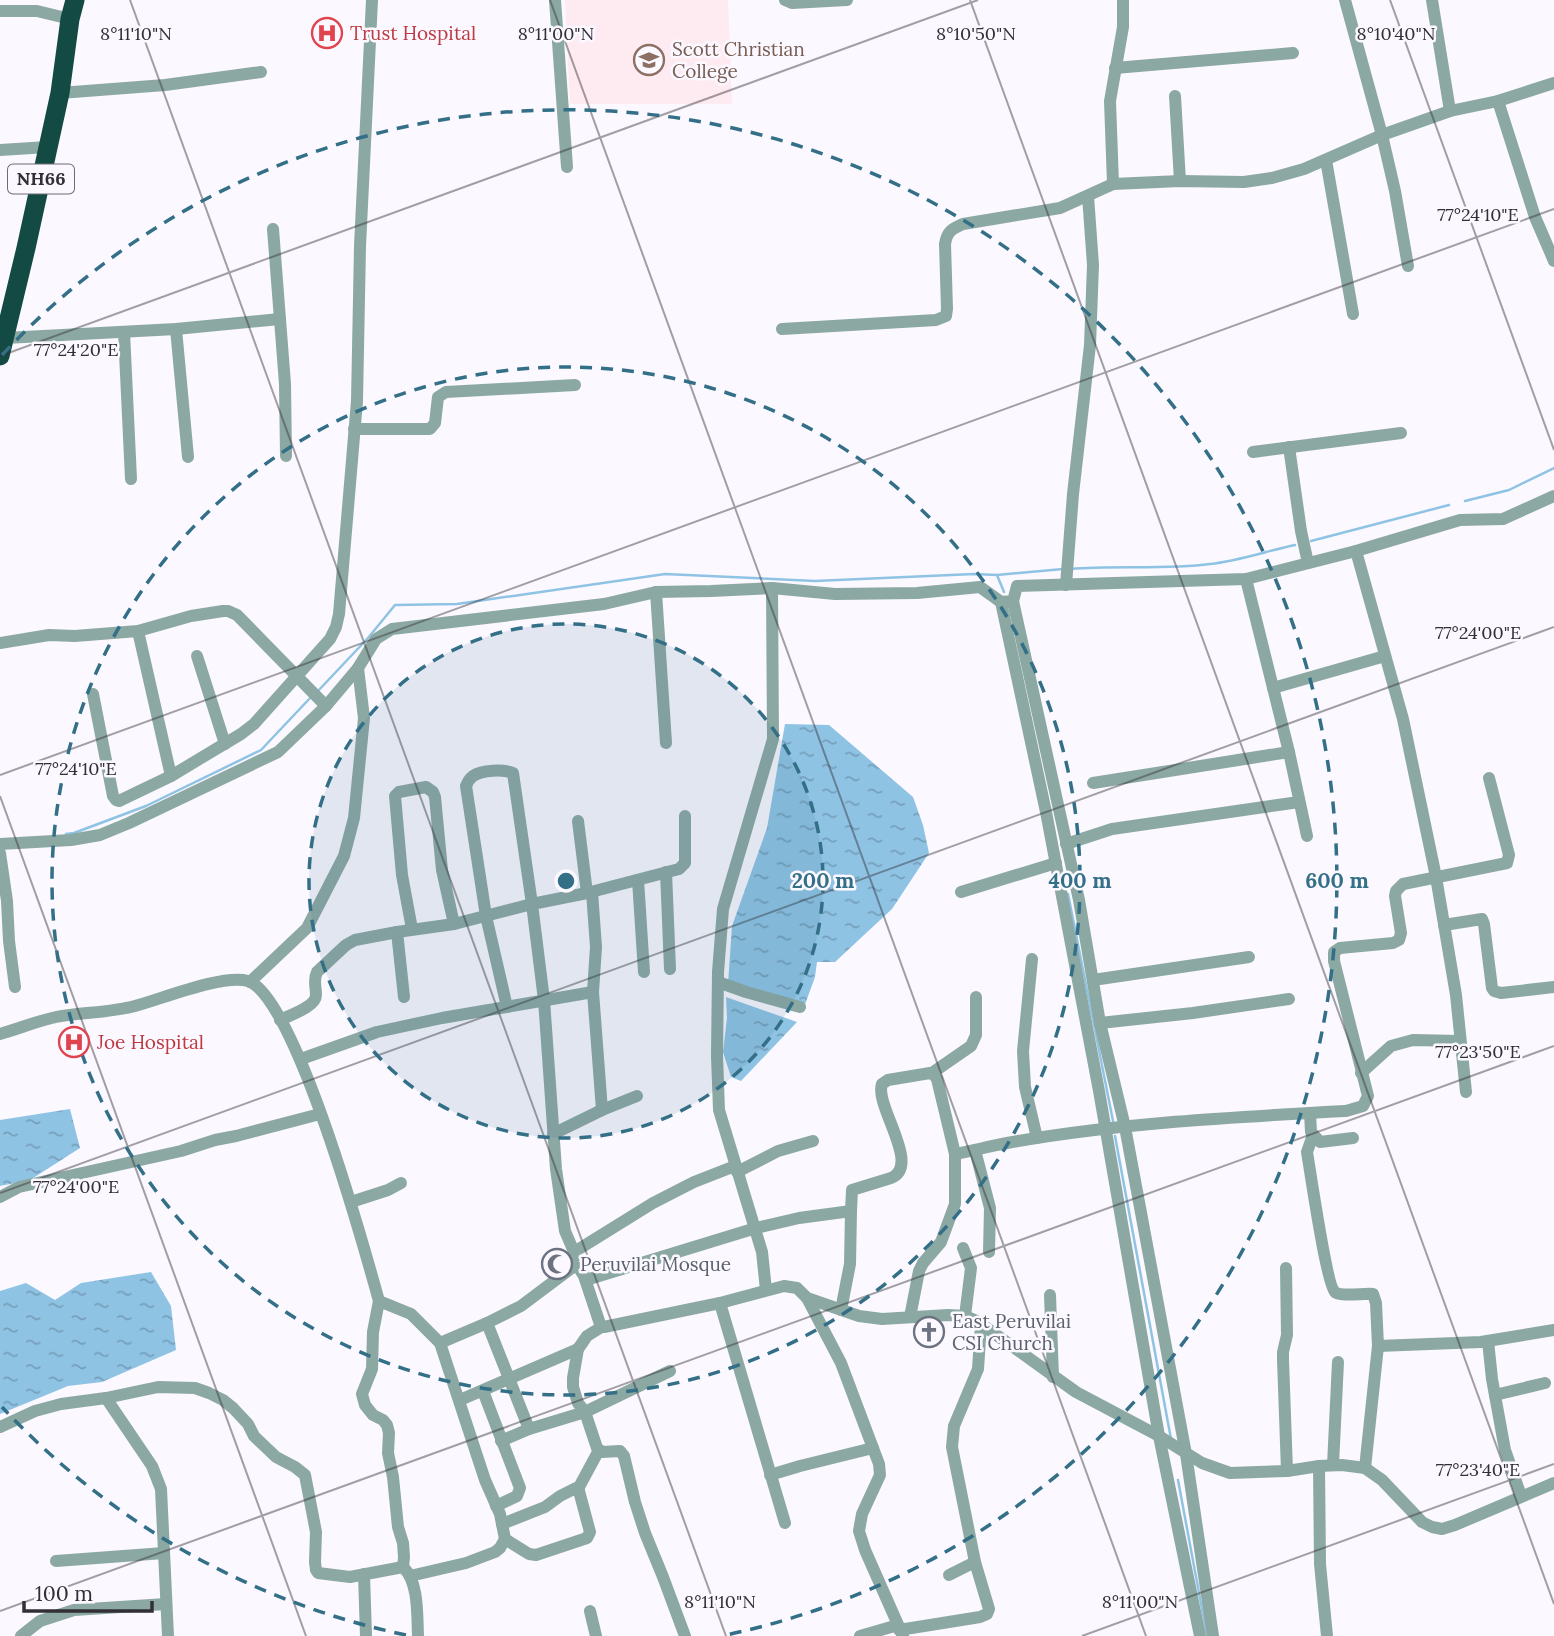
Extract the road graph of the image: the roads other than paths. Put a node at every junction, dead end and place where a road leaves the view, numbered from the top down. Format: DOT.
graph roads {
  1 [pos="1,0"];
  2 [pos="372,0"];
  3 [pos="555,0"];
  4 [pos="785,0"];
  5 [pos="847,0"];
  6 [pos="1123,0"];
  7 [pos="1345,0"];
  8 [pos="1432,0"];
  9 [pos="73,9"];
  10 [pos="0,11"];
  11 [pos="1293,53"];
  12 [pos="1115,68"];
  13 [pos="261,72"];
  14 [pos="1554,83"];
  15 [pos="60,93"];
  16 [pos="1175,96"];
  17 [pos="1498,101"];
  18 [pos="1450,111"];
  19 [pos="1382,135"];
  20 [pos="48,147"];
  21 [pos="0,150"];
  22 [pos="1326,160"];
  23 [pos="567,167"];
  24 [pos="1180,181"];
  25 [pos="1113,184"];
  26 [pos="1088,196"];
  27 [pos="273,229"];
  28 [pos="1554,261"];
  29 [pos="1408,266"];
  30 [pos="1353,314"];
  31 [pos="280,319"];
  32 [pos="176,329"];
  33 [pos="782,329"];
  34 [pos="124,332"];
  35 [pos="1,352"];
  36 [pos="575,385"];
  37 [pos="354,429"];
  38 [pos="1401,433"];
  39 [pos="1289,447"];
  40 [pos="1253,452"];
  41 [pos="286,456"];
  42 [pos="188,457"];
  43 [pos="131,479"];
  44 [pos="1554,496"];
  45 [pos="1356,551"];
  46 [pos="1308,563"];
  47 [pos="1246,579"];
  48 [pos="1066,585"];
  49 [pos="772,588"];
  50 [pos="656,592"];
  51 [pos="1007,602"];
  52 [pos="138,631"];
  53 [pos="0,643"];
  54 [pos="197,656"];
  55 [pos="1385,656"];
  56 [pos="358,668"];
  57 [pos="297,676"];
  58 [pos="1273,688"];
  59 [pos="93,694"];
  60 [pos="318,698"];
  61 [pos="666,743"];
  62 [pos="225,744"];
  63 [pos="1289,752"];
  64 [pos="171,776"];
  65 [pos="1489,778"];
  66 [pos="1093,783"];
  67 [pos="1299,802"];
  68 [pos="685,816"];
  69 [pos="578,821"];
  70 [pos="1307,836"];
  71 [pos="1066,844"];
  72 [pos="0,845"];
  73 [pos="0,853"];
  74 [pos="1056,863"];
  75 [pos="666,872"];
  76 [pos="1436,877"];
  77 [pos="638,880"];
  78 [pos="589,892"];
  79 [pos="961,892"];
  80 [pos="532,904"];
  81 [pos="486,916"];
  82 [pos="454,923"];
  83 [pos="1444,925"];
  84 [pos="412,929"];
  85 [pos="397,932"];
  86 [pos="4,942"];
  87 [pos="1249,957"];
  88 [pos="1032,959"];
  89 [pos="670,969"];
  90 [pos="644,972"];
  91 [pos="1093,980"];
  92 [pos="250,982"];
  93 [pos="718,982"];
  94 [pos="15,987"];
  95 [pos="1554,987"];
  96 [pos="593,992"];
  97 [pos="404,997"];
  98 [pos="976,997"];
  99 [pos="1289,999"];
  100 [pos="544,1000"];
  101 [pos="507,1007"];
  102 [pos="800,1007"];
  103 [pos="280,1020"];
  104 [pos="1100,1023"];
  105 [pos="0,1034"];
  106 [pos="1460,1041"];
  107 [pos="301,1059"];
  108 [pos="932,1073"];
  109 [pos="1361,1073"];
  110 [pos="1466,1093"];
  111 [pos="637,1096"];
  112 [pos="602,1110"];
  113 [pos="1310,1113"];
  114 [pos="320,1114"];
  115 [pos="1125,1127"];
  116 [pos="1105,1130"];
  117 [pos="553,1134"];
  118 [pos="1313,1135"];
  119 [pos="1037,1138"];
  120 [pos="1353,1138"];
  121 [pos="813,1141"];
  122 [pos="975,1150"];
  123 [pos="955,1154"];
  124 [pos="736,1169"];
  125 [pos="401,1183"];
  126 [pos="0,1197"];
  127 [pos="351,1202"];
  128 [pos="850,1211"];
  129 [pos="755,1228"];
  130 [pos="963,1248"];
  131 [pos="574,1252"];
  132 [pos="989,1252"];
  133 [pos="577,1266"];
  134 [pos="1286,1268"];
  135 [pos="586,1280"];
  136 [pos="766,1290"];
  137 [pos="1050,1295"];
  138 [pos="807,1298"];
  139 [pos="379,1301"];
  140 [pos="720,1303"];
  141 [pos="841,1310"];
  142 [pos="965,1315"];
  143 [pos="910,1317"];
  144 [pos="487,1323"];
  145 [pos="981,1324"];
  146 [pos="603,1326"];
  147 [pos="1554,1330"];
  148 [pos="1488,1341"];
  149 [pos="440,1343"];
  150 [pos="1378,1346"];
  151 [pos="578,1349"];
  152 [pos="1338,1362"];
  153 [pos="670,1371"];
  154 [pos="1053,1377"];
  155 [pos="508,1378"];
  156 [pos="1545,1383"];
  157 [pos="483,1391"];
  158 [pos="1495,1395"];
  159 [pos="106,1398"];
  160 [pos="460,1400"];
  161 [pos="585,1412"];
  162 [pos="0,1427"];
  163 [pos="530,1429"];
  164 [pos="1159,1436"];
  165 [pos="501,1441"];
  166 [pos="873,1448"];
  167 [pos="599,1450"];
  168 [pos="1186,1454"];
  169 [pos="1333,1465"];
  170 [pos="1319,1466"];
  171 [pos="1365,1468"];
  172 [pos="1287,1471"];
  173 [pos="770,1475"];
  174 [pos="1554,1483"];
  175 [pos="578,1489"];
  176 [pos="1521,1496"];
  177 [pos="496,1506"];
  178 [pos="502,1524"];
  179 [pos="785,1524"];
  180 [pos="505,1539"];
  181 [pos="164,1553"];
  182 [pos="56,1561"];
  183 [pos="975,1562"];
  184 [pos="406,1572"];
  185 [pos="364,1574"];
  186 [pos="949,1575"];
  187 [pos="166,1604"];
  188 [pos="590,1611"];
  189 [pos="900,1630"];
  190 [pos="21,1636"];
  191 [pos="168,1636"];
  192 [pos="366,1636"];
  193 [pos="418,1636"];
  194 [pos="596,1636"];
  195 [pos="685,1636"];
  196 [pos="860,1636"];
  197 [pos="1200,1636"];
  198 [pos="1213,1636"];
  199 [pos="1327,1636"];
  1 -- 10 [label="street"];
  2 -- 37 [label="street"];
  3 -- 23 [label="street"];
  4 -- 5 [label="street"];
  6 -- 12 [label="street"];
  7 -- 19 [label="street"];
  8 -- 18 [label="street"];
  9 -- 10 [label="street"];
  9 -- 15 [label="highway, NH66"];
  11 -- 12 [label="street"];
  12 -- 25 [label="street"];
  13 -- 15 [label="street"];
  14 -- 17 [label="street"];
  15 -- 20 [label="highway, NH66"];
  16 -- 24 [label="street"];
  17 -- 18 [label="street"];
  17 -- 28 [label="street"];
  18 -- 19 [label="street"];
  19 -- 22 [label="street"];
  19 -- 29 [label="street"];
  20 -- 21 [label="street"];
  20 -- 35 [label="highway, NH66"];
  22 -- 24 [label="street"];
  22 -- 30 [label="street"];
  24 -- 25 [label="street"];
  25 -- 26 [label="street"];
  26 -- 33 [label="street"];
  26 -- 48 [label="street"];
  27 -- 31 [label="street"];
  31 -- 32 [label="street"];
  31 -- 41 [label="street"];
  32 -- 34 [label="street"];
  32 -- 42 [label="street"];
  34 -- 35 [label="street"];
  34 -- 43 [label="street"];
  36 -- 37 [label="street"];
  37 -- 57 [label="street"];
  38 -- 39 [label="street"];
  39 -- 40 [label="street"];
  39 -- 46 [label="street"];
  44 -- 45 [label="street"];
  45 -- 46 [label="street"];
  45 -- 55 [label="street"];
  46 -- 47 [label="street"];
  47 -- 48 [label="street"];
  47 -- 58 [label="street"];
  48 -- 51 [label="street"];
  49 -- 50 [label="street"];
  49 -- 51 [label="street"];
  49 -- 93 [label="street"];
  50 -- 56 [label="street"];
  50 -- 61 [label="street"];
  51 -- 71 [label="street"];
  51 -- 74 [label="street"];
  52 -- 53 [label="street"];
  52 -- 57 [label="street"];
  52 -- 64 [label="street"];
  54 -- 62 [label="street"];
  55 -- 58 [label="street"];
  55 -- 76 [label="street"];
  56 -- 60 [label="street"];
  56 -- 92 [label="street"];
  57 -- 60 [label="street"];
  57 -- 62 [label="street"];
  58 -- 63 [label="street"];
  59 -- 64 [label="street"];
  60 -- 72 [label="street"];
  62 -- 64 [label="street"];
  63 -- 66 [label="street"];
  63 -- 67 [label="street"];
  65 -- 76 [label="street"];
  67 -- 70 [label="street"];
  67 -- 71 [label="street"];
  68 -- 75 [label="street"];
  69 -- 78 [label="street"];
  71 -- 91 [label="street"];
  73 -- 86 [label="street"];
  74 -- 79 [label="street"];
  74 -- 116 [label="street"];
  75 -- 77 [label="street"];
  75 -- 89 [label="street"];
  76 -- 83 [label="street"];
  76 -- 109 [label="street"];
  77 -- 78 [label="street"];
  77 -- 90 [label="street"];
  78 -- 80 [label="street"];
  78 -- 96 [label="street"];
  80 -- 81 [label="street"];
  80 -- 81 [label="street"];
  80 -- 100 [label="street"];
  81 -- 82 [label="street"];
  81 -- 101 [label="street"];
  82 -- 84 [label="street"];
  82 -- 84 [label="street"];
  83 -- 95 [label="street"];
  83 -- 106 [label="street"];
  84 -- 85 [label="street"];
  85 -- 97 [label="street"];
  85 -- 103 [label="street"];
  86 -- 94 [label="street"];
  87 -- 91 [label="street"];
  88 -- 119 [label="street"];
  91 -- 104 [label="street"];
  92 -- 103 [label="street"];
  92 -- 105 [label="street"];
  93 -- 102 [label="street"];
  93 -- 124 [label="street"];
  96 -- 100 [label="street"];
  96 -- 112 [label="street"];
  98 -- 108 [label="street"];
  99 -- 104 [label="street"];
  100 -- 101 [label="street"];
  100 -- 117 [label="street"];
  101 -- 107 [label="street"];
  103 -- 107 [label="street"];
  104 -- 115 [label="street"];
  106 -- 109 [label="street"];
  106 -- 110 [label="street"];
  107 -- 114 [label="street"];
  108 -- 123 [label="street"];
  108 -- 128 [label="street"];
  109 -- 113 [label="street"];
  111 -- 112 [label="street"];
  112 -- 117 [label="street"];
  113 -- 115 [label="street"];
  113 -- 118 [label="street"];
  114 -- 126 [label="street"];
  114 -- 127 [label="street"];
  115 -- 116 [label="street"];
  115 -- 168 [label="street"];
  116 -- 119 [label="street"];
  116 -- 164 [label="street"];
  117 -- 131 [label="street"];
  118 -- 120 [label="street"];
  118 -- 150 [label="street"];
  119 -- 122 [label="street"];
  121 -- 124 [label="street"];
  122 -- 123 [label="street"];
  122 -- 132 [label="street"];
  123 -- 143 [label="street"];
  124 -- 129 [label="street"];
  124 -- 131 [label="street"];
  125 -- 127 [label="street"];
  127 -- 139 [label="street"];
  128 -- 129 [label="street"];
  128 -- 141 [label="street"];
  129 -- 135 [label="street"];
  129 -- 136 [label="street"];
  130 -- 142 [label="street"];
  131 -- 133 [label="street"];
  133 -- 135 [label="street"];
  133 -- 144 [label="street"];
  134 -- 172 [label="street"];
  135 -- 146 [label="street"];
  136 -- 138 [label="street"];
  136 -- 140 [label="street"];
  137 -- 154 [label="street"];
  138 -- 141 [label="street"];
  138 -- 166 [label="street"];
  139 -- 149 [label="street"];
  139 -- 184 [label="street"];
  140 -- 146 [label="street"];
  140 -- 173 [label="street"];
  141 -- 143 [label="street"];
  142 -- 143 [label="street"];
  142 -- 145 [label="street"];
  144 -- 149 [label="street"];
  144 -- 155 [label="street"];
  145 -- 154 [label="street"];
  145 -- 183 [label="street"];
  146 -- 151 [label="street"];
  147 -- 148 [label="street"];
  148 -- 150 [label="street"];
  148 -- 158 [label="street"];
  149 -- 160 [label="street"];
  150 -- 171 [label="street"];
  151 -- 155 [label="street"];
  151 -- 161 [label="street"];
  152 -- 169 [label="street"];
  153 -- 161 [label="street"];
  154 -- 164 [label="street"];
  155 -- 157 [label="street"];
  155 -- 163 [label="street"];
  156 -- 158 [label="street"];
  157 -- 160 [label="street"];
  157 -- 165 [label="street"];
  158 -- 176 [label="street"];
  159 -- 162 [label="street"];
  159 -- 181 [label="street"];
  159 -- 185 [label="street"];
  160 -- 177 [label="street"];
  161 -- 163 [label="street"];
  161 -- 167 [label="street"];
  163 -- 165 [label="street"];
  164 -- 168 [label="street"];
  164 -- 197 [label="street"];
  165 -- 177 [label="street"];
  166 -- 173 [label="street"];
  166 -- 189 [label="street"];
  167 -- 175 [label="street"];
  167 -- 195 [label="street"];
  168 -- 172 [label="street"];
  168 -- 198 [label="street"];
  169 -- 170 [label="street"];
  169 -- 171 [label="street"];
  170 -- 172 [label="street"];
  170 -- 199 [label="street"];
  171 -- 176 [label="street"];
  173 -- 179 [label="street"];
  174 -- 176 [label="street"];
  175 -- 178 [label="street"];
  175 -- 180 [label="street"];
  177 -- 178 [label="street"];
  178 -- 180 [label="street"];
  180 -- 184 [label="street"];
  181 -- 182 [label="street"];
  181 -- 187 [label="street"];
  183 -- 186 [label="street"];
  183 -- 189 [label="street"];
  184 -- 185 [label="street"];
  184 -- 193 [label="street"];
  185 -- 192 [label="street"];
  187 -- 190 [label="street"];
  187 -- 191 [label="street"];
  188 -- 194 [label="street"];
  189 -- 196 [label="street"];
}
